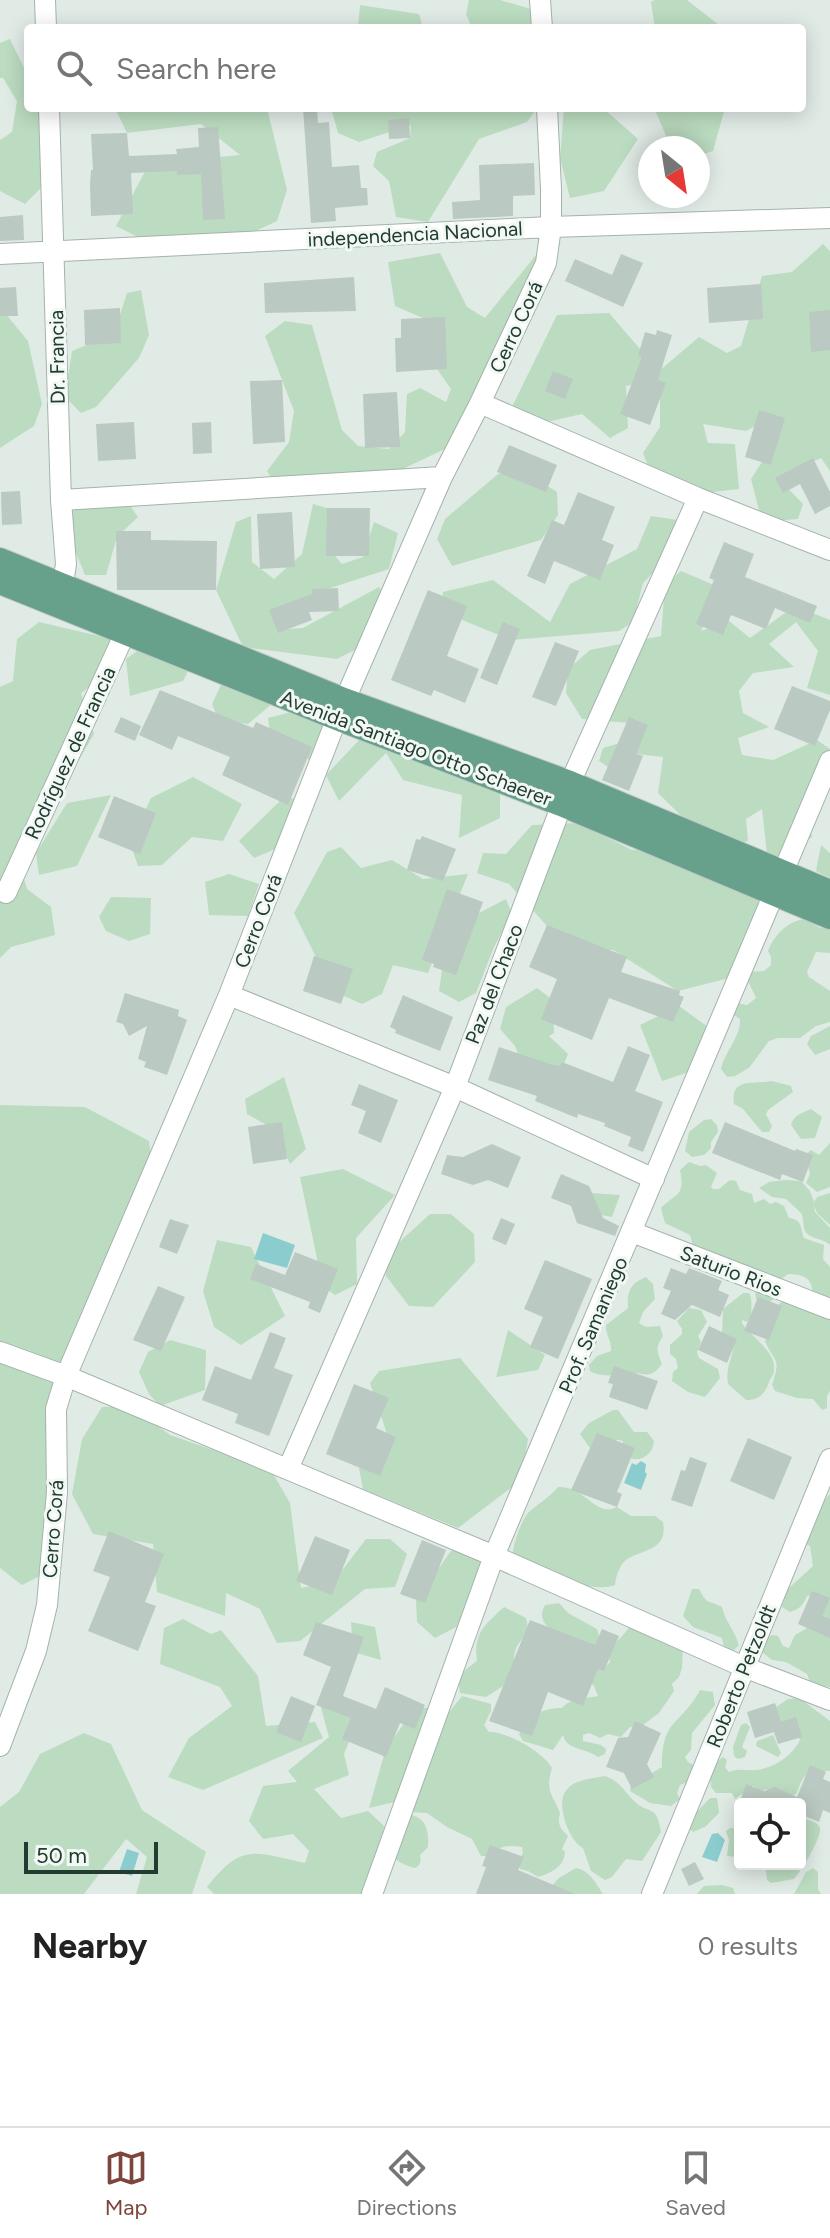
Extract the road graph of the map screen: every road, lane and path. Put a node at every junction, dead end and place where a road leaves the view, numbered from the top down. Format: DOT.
graph roads {
  1 [pos="45,0"];
  2 [pos="540,0"];
  3 [pos="46,24"];
  4 [pos="542,24"];
  5 [pos="49,112"];
  6 [pos="547,112"];
  7 [pos="830,218"];
  8 [pos="551,227"];
  9 [pos="55,252"];
  10 [pos="0,254"];
  11 [pos="480,403"];
  12 [pos="442,477"];
  13 [pos="698,498"];
  14 [pos="61,500"];
  15 [pos="830,550"];
  16 [pos="0,560"];
  17 [pos="0,582"];
  18 [pos="62,595"];
  19 [pos="130,622"];
  20 [pos="340,709"];
  21 [pos="830,761"];
  22 [pos="565,794"];
  23 [pos="777,883"];
  24 [pos="830,892"];
  25 [pos="6,893"];
  26 [pos="830,917"];
  27 [pos="229,995"];
  28 [pos="455,1087"];
  29 [pos="654,1179"];
  30 [pos="632,1232"];
  31 [pos="830,1309"];
  32 [pos="0,1352"];
  33 [pos="66,1376"];
  34 [pos="830,1459"];
  35 [pos="288,1469"];
  36 [pos="494,1556"];
  37 [pos="744,1667"];
  38 [pos="830,1700"];
  39 [pos="0,1746"];
  40 [pos="372,1894"];
  41 [pos="652,1894"];
  1 -- 3 [label="street"];
  2 -- 4 [label="street"];
  5 -- 9 [label="street, Dr. Francia"];
  6 -- 8 [label="street, Cerro Corá"];
  7 -- 8 [label="street, independencia Nacional"];
  8 -- 9 [label="street, independencia Nacional"];
  8 -- 11 [label="street, Cerro Corá"];
  9 -- 10 [label="street, independencia Nacional"];
  9 -- 14 [label="street, Dr. Francia"];
  11 -- 12 [label="street, Cerro Corá"];
  11 -- 13 [label="street"];
  12 -- 14 [label="street"];
  12 -- 20 [label="street, Cerro Corá"];
  13 -- 15 [label="street"];
  13 -- 22 [label="street, Paz del Chaco"];
  14 -- 18 [label="street, Dr. Francia"];
  16 -- 18 [label="main road, Avenida Santiago Otto Schaerer"];
  17 -- 18 [label="main road, Avenida Santiago Otto Schaerer"];
  18 -- 19 [label="main road, Avenida Santiago Otto Schaerer"];
  19 -- 20 [label="main road, Avenida Santiago Otto Schaerer"];
  19 -- 25 [label="street, Rodríguez de Francia"];
  20 -- 22 [label="main road, Avenida Santiago Otto Schaerer"];
  20 -- 27 [label="street, Cerro Corá"];
  21 -- 23 [label="street, Prof. Samaniego"];
  22 -- 23 [label="main road, Avenida Santiago Otto Schaerer"];
  22 -- 28 [label="street, Paz del Chaco"];
  23 -- 24 [label="main road, Avenida Santiago Otto Schaerer"];
  23 -- 26 [label="main road, Avenida Santiago Otto Schaerer"];
  23 -- 29 [label="street, Prof. Samaniego"];
  27 -- 28 [label="street"];
  27 -- 33 [label="street, Cerro Corá"];
  28 -- 29 [label="street"];
  28 -- 35 [label="street, Paz del Chaco"];
  29 -- 30 [label="street, Prof. Samaniego"];
  30 -- 31 [label="street, Saturio Rios"];
  30 -- 36 [label="street, Prof. Samaniego"];
  32 -- 33 [label="street"];
  33 -- 35 [label="street"];
  33 -- 39 [label="street, Cerro Corá"];
  34 -- 37 [label="street, Roberto Petzoldt"];
  35 -- 36 [label="street"];
  36 -- 37 [label="street"];
  36 -- 40 [label="street, Prof. Samaniego"];
  37 -- 38 [label="street"];
  37 -- 41 [label="street, Roberto Petzoldt"];
}
